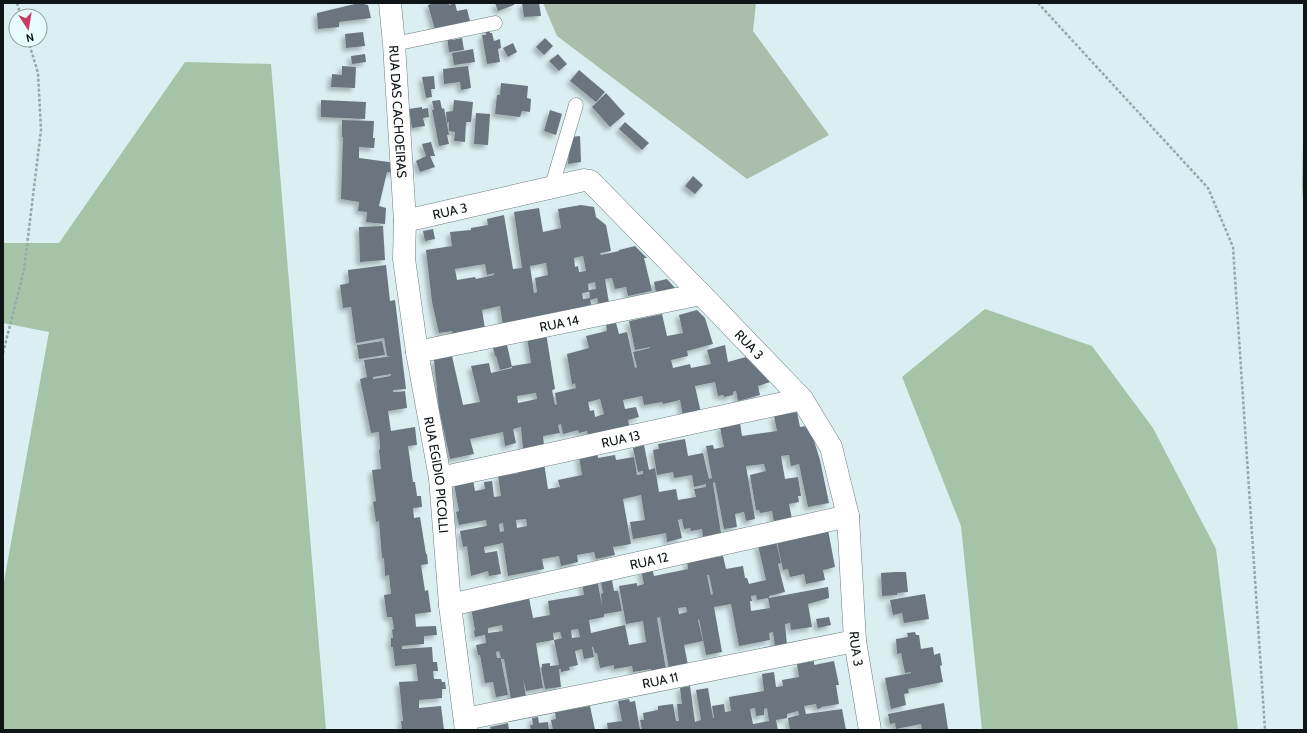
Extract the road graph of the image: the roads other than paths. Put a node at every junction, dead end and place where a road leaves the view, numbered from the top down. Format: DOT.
graph roads {
  1 [pos="390,3"];
  2 [pos="495,23"];
  3 [pos="394,44"];
  4 [pos="576,105"];
  5 [pos="551,189"];
  6 [pos="405,221"];
  7 [pos="701,294"];
  8 [pos="417,352"];
  9 [pos="802,399"];
  10 [pos="440,478"];
  11 [pos="848,516"];
  12 [pos="450,605"];
  13 [pos="855,641"];
  14 [pos="465,725"];
  15 [pos="870,730"];
  1 -- 3 [label="street, RUA DAS CACHOEIRAS"];
  2 -- 3 [label="lane"];
  3 -- 6 [label="street, RUA DAS CACHOEIRAS"];
  4 -- 5 [label="lane"];
  5 -- 6 [label="street, RUA 3"];
  5 -- 7 [label="street, RUA 3"];
  6 -- 8 [label="street, RUA EGIDIO PICOLLI"];
  7 -- 8 [label="street, RUA 14"];
  7 -- 9 [label="street, RUA 3"];
  8 -- 10 [label="street, RUA EGIDIO PICOLLI"];
  9 -- 10 [label="street, RUA 13"];
  9 -- 11 [label="street, RUA 3"];
  10 -- 12 [label="street, RUA EGIDIO PICOLLI"];
  11 -- 12 [label="street, RUA 12"];
  11 -- 13 [label="street, RUA 3"];
  12 -- 14 [label="street, RUA EGIDIO PICOLLI"];
  13 -- 14 [label="street, RUA 11"];
  13 -- 15 [label="street, RUA 3"];
}
